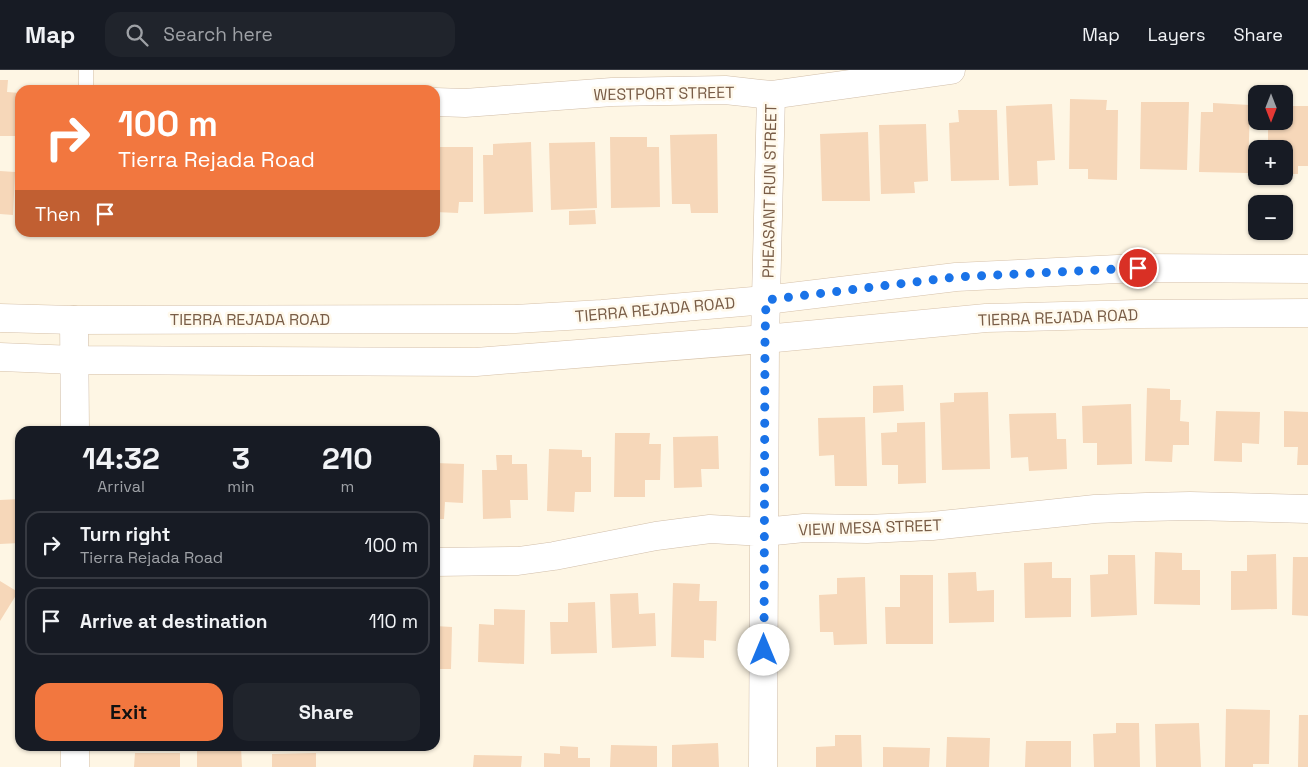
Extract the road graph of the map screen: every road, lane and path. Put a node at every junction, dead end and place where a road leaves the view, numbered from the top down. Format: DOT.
graph roads {
  1 [pos="86,70"];
  2 [pos="951,70"];
  3 [pos="611,81"];
  4 [pos="86,85"];
  5 [pos="770,95"];
  6 [pos="440,102"];
  7 [pos="1308,269"];
  8 [pos="766,300"];
  9 [pos="1308,313"];
  10 [pos="0,318"];
  11 [pos="74,320"];
  12 [pos="765,339"];
  13 [pos="0,357"];
  14 [pos="75,360"];
  15 [pos="75,426"];
  16 [pos="1308,509"];
  17 [pos="764,532"];
  18 [pos="440,562"];
  19 [pos="75,751"];
  20 [pos="75,767"];
  21 [pos="763,767"];
  1 -- 4 [label="lane"];
  2 -- 5 [label="main road, WESTPORT STREET"];
  3 -- 5 [label="main road, WESTPORT STREET"];
  3 -- 6 [label="main road, WESTPORT STREET"];
  5 -- 8 [label="main road, PHEASANT RUN STREET"];
  7 -- 8 [label="main road, TIERRA REJADA ROAD"];
  8 -- 11 [label="main road, TIERRA REJADA ROAD"];
  8 -- 12 [label="main road, PHEASANT RUN STREET"];
  9 -- 12 [label="main road, TIERRA REJADA ROAD"];
  10 -- 11 [label="main road, TIERRA REJADA ROAD"];
  11 -- 14 [label="main road"];
  12 -- 14 [label="main road, TIERRA REJADA ROAD"];
  12 -- 17 [label="main road, PHEASANT RUN STREET"];
  13 -- 14 [label="main road, TIERRA REJADA ROAD"];
  14 -- 15 [label="main road"];
  16 -- 17 [label="main road, VIEW MESA STREET"];
  17 -- 18 [label="main road, VIEW MESA STREET"];
  17 -- 21 [label="main road, PHEASANT RUN STREET"];
  19 -- 20 [label="main road"];
}
